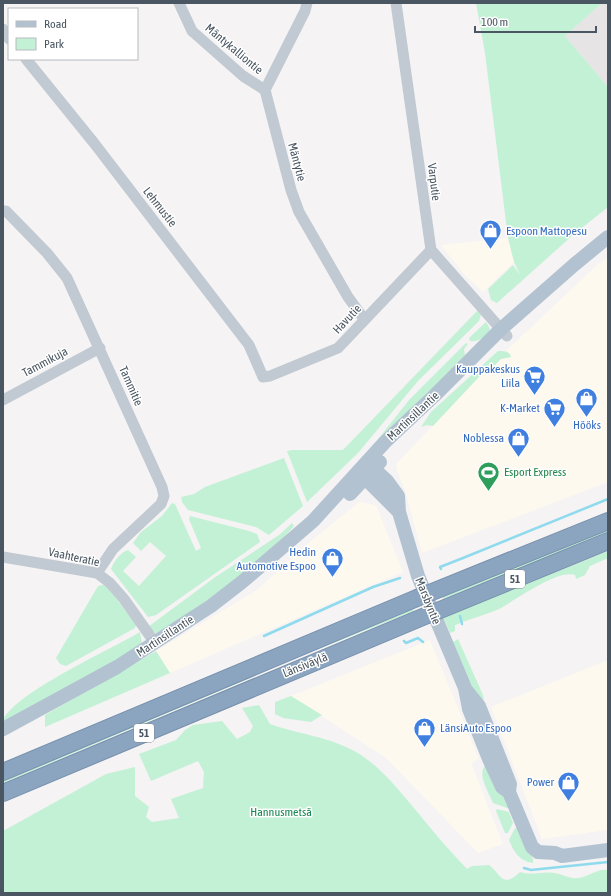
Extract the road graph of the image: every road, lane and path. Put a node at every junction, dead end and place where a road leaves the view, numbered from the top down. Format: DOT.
graph roads {
  1 [pos="179,3"];
  2 [pos="307,3"];
  3 [pos="396,3"];
  4 [pos="27,60"];
  5 [pos="265,90"];
  6 [pos="3,211"];
  7 [pos="608,237"];
  8 [pos="608,248"];
  9 [pos="431,250"];
  10 [pos="364,319"];
  11 [pos="504,333"];
  12 [pos="100,348"];
  13 [pos="263,377"];
  14 [pos="3,400"];
  15 [pos="367,471"];
  16 [pos="608,521"];
  17 [pos="608,541"];
  18 [pos="3,557"];
  19 [pos="97,573"];
  20 [pos="155,643"];
  21 [pos="3,729"];
  22 [pos="3,772"];
  23 [pos="3,793"];
  24 [pos="608,842"];
  25 [pos="608,850"];
  26 [pos="555,853"];
  1 -- 5 [label="street, Mäntykalliontie"];
  2 -- 5 [label="street"];
  3 -- 9 [label="street, Varputie"];
  4 -- 13 [label="street, Lehmustie"];
  5 -- 10 [label="street, Mäntytie"];
  6 -- 12 [label="street, Tammitie"];
  7 -- 11 [label="main road, Martinsillantie"];
  8 -- 11 [label="main road, Martinsillantie"];
  9 -- 10 [label="street, Havutie"];
  9 -- 11 [label="street"];
  10 -- 13 [label="street, Havutie"];
  11 -- 15 [label="main road, Martinsillantie"];
  12 -- 14 [label="street, Tammikuja"];
  12 -- 19 [label="street, Tammitie"];
  15 -- 20 [label="main road, Martinsillantie"];
  15 -- 26 [label="main road, Marsbyntie"];
  16 -- 22 [label="highway, Länsiväylä / 51, bridge"];
  17 -- 23 [label="highway, Länsiväylä / 51, bridge"];
  18 -- 19 [label="street, Vaahteratie"];
  19 -- 20 [label="street, Vaahteratie"];
  20 -- 21 [label="main road, Martinsillantie"];
  24 -- 26 [label="main road, Marsbyntie"];
  25 -- 26 [label="main road, Marsbyntie"];
}
